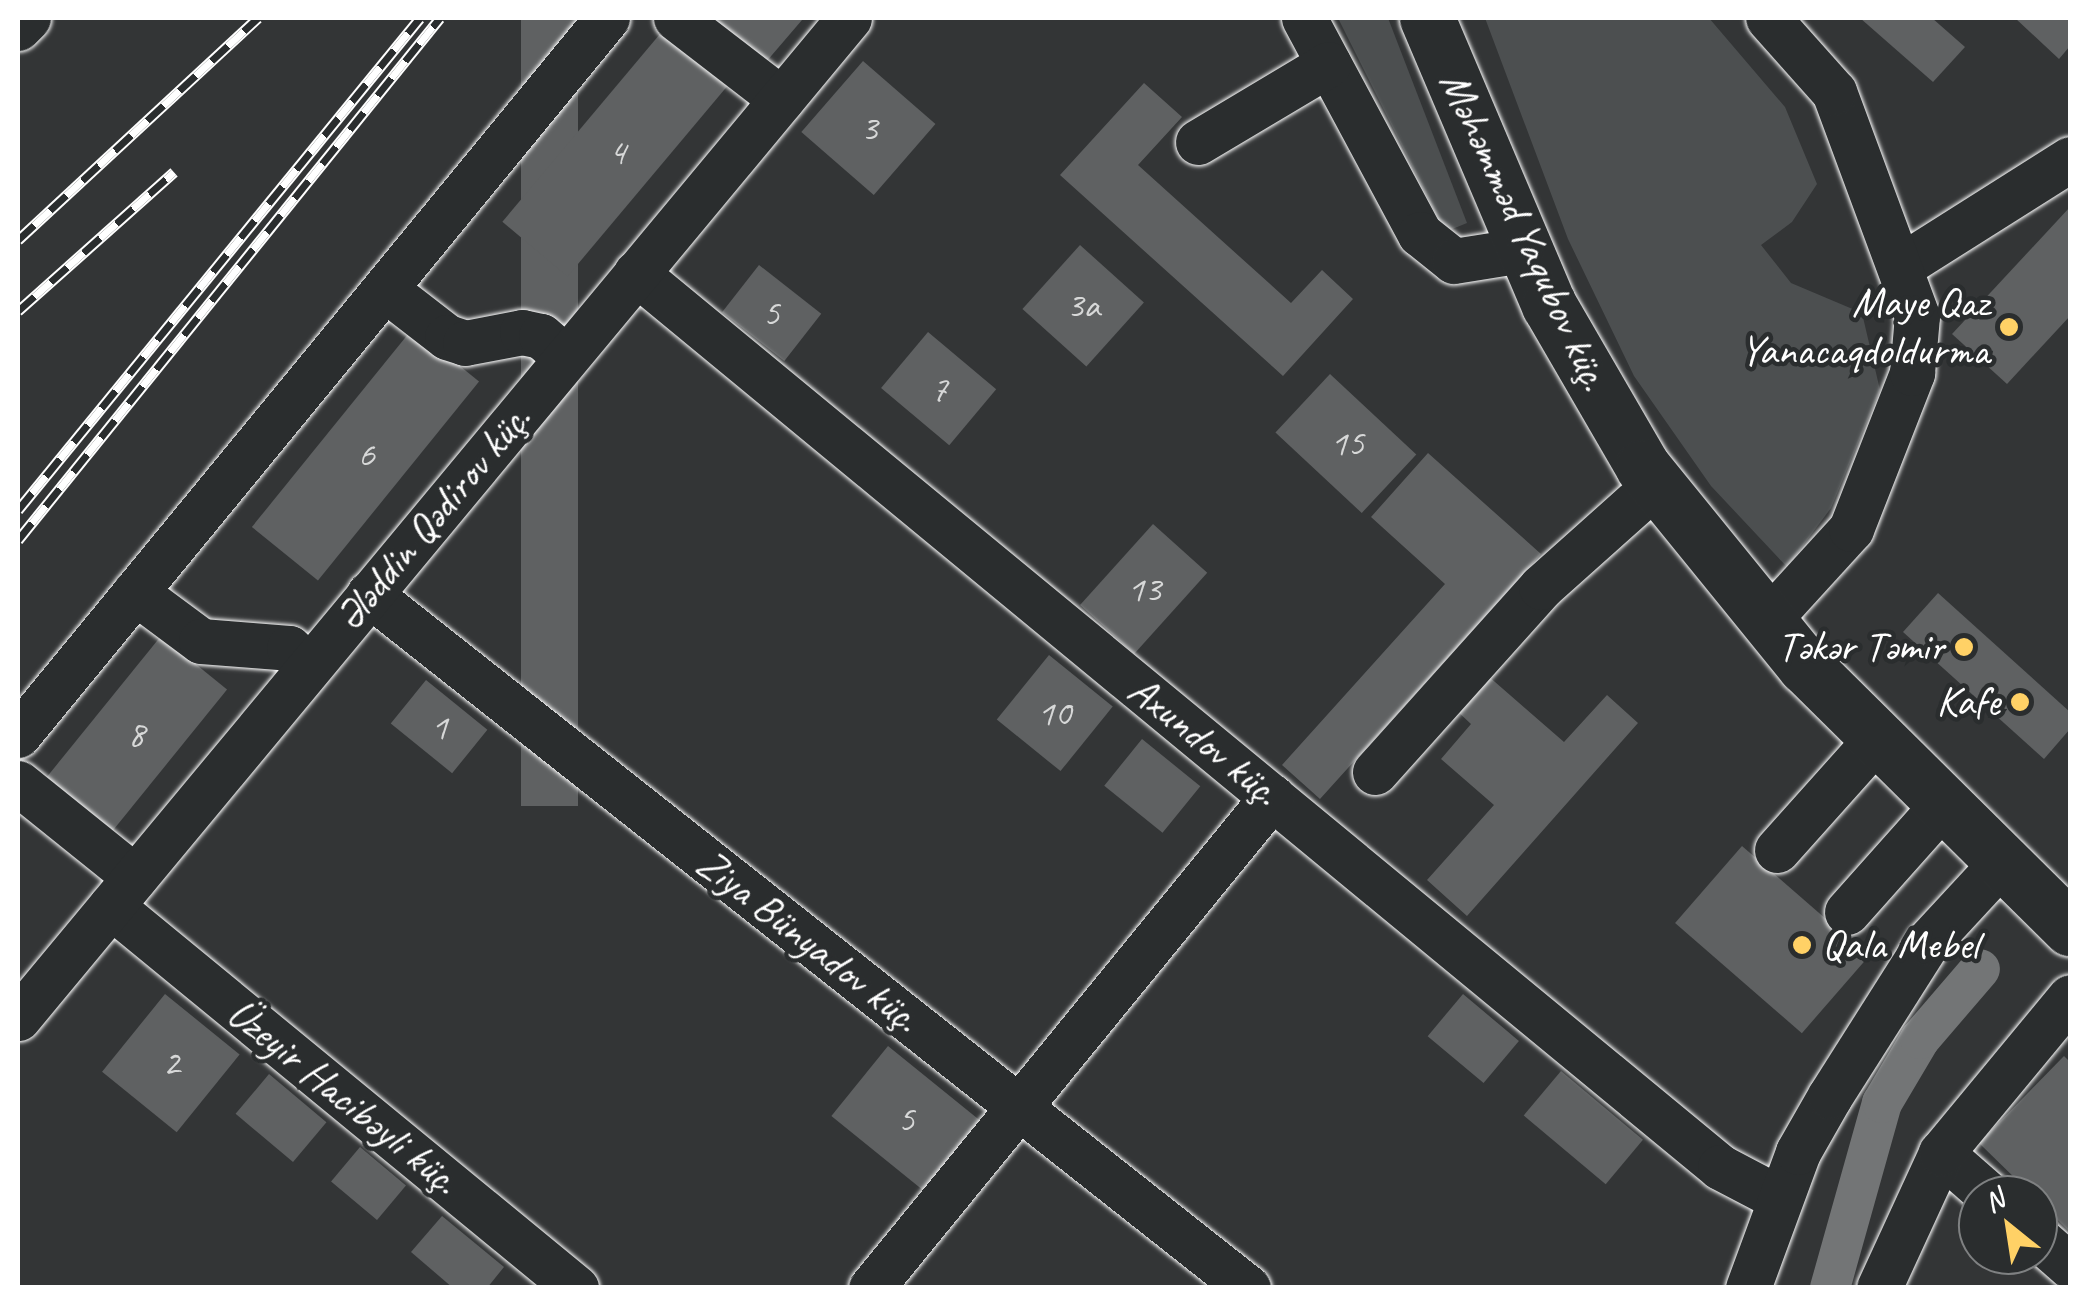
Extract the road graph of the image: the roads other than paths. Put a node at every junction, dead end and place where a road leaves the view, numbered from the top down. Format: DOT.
graph roads {
  1 [pos="28,18"];
  2 [pos="607,18"];
  3 [pos="676,18"];
  4 [pos="849,18"];
  5 [pos="1304,18"];
  6 [pos="1427,18"];
  7 [pos="1768,18"];
  8 [pos="18,28"];
  9 [pos="1329,64"];
  10 [pos="781,99"];
  11 [pos="1198,142"];
  12 [pos="2070,158"];
  13 [pos="1524,250"];
  14 [pos="1901,266"];
  15 [pos="636,274"];
  16 [pos="385,288"];
  17 [pos="566,358"];
  18 [pos="1656,484"];
  19 [pos="136,592"];
  20 [pos="369,594"];
  21 [pos="1766,622"];
  22 [pos="310,666"];
  23 [pos="18,735"];
  24 [pos="1877,738"];
  25 [pos="1375,772"];
  26 [pos="18,783"];
  27 [pos="1272,797"];
  28 [pos="1944,803"];
  29 [pos="1777,850"];
  30 [pos="2003,861"];
  31 [pos="122,891"];
  32 [pos="1847,912"];
  33 [pos="2070,928"];
  34 [pos="2070,997"];
  35 [pos="18,1018"];
  36 [pos="1019,1107"];
  37 [pos="1940,1153"];
  38 [pos="1965,1175"];
  39 [pos="1779,1198"];
  40 [pos="1741,1281"];
  41 [pos="576,1288"];
  42 [pos="871,1288"];
  43 [pos="1248,1288"];
  44 [pos="1879,1288"];
  1 -- 8 [label="street"];
  2 -- 16 [label="street"];
  3 -- 10 [label="street"];
  4 -- 10 [label="street, Ələddin Qədirov küç."];
  5 -- 9 [label="street"];
  6 -- 13 [label="main road, Məhəmməd Yaqubov küç."];
  7 -- 14 [label="street"];
  9 -- 11 [label="street"];
  9 -- 13 [label="street"];
  10 -- 15 [label="street, Ələddin Qədirov küç."];
  12 -- 14 [label="street"];
  13 -- 18 [label="main road, Məhəmməd Yaqubov küç."];
  14 -- 21 [label="street"];
  15 -- 17 [label="street, Ələddin Qədirov küç."];
  15 -- 27 [label="street, Axundov küç."];
  16 -- 17 [label="street"];
  16 -- 19 [label="street"];
  17 -- 20 [label="street, Ələddin Qədirov küç."];
  18 -- 21 [label="main road, Məhəmməd Yaqubov küç."];
  18 -- 25 [label="street"];
  19 -- 22 [label="street"];
  19 -- 23 [label="street"];
  20 -- 22 [label="street, Ələddin Qədirov küç."];
  20 -- 36 [label="street, Ziya Bünyadov küç."];
  21 -- 24 [label="main road, Məhəmməd Yaqubov küç."];
  22 -- 31 [label="street, Ələddin Qədirov küç."];
  24 -- 28 [label="main road, Məhəmməd Yaqubov küç."];
  24 -- 29 [label="street"];
  26 -- 31 [label="street, Üzeyir Hacibəyli küç."];
  27 -- 36 [label="street"];
  27 -- 39 [label="street, Axundov küç."];
  28 -- 30 [label="main road, Məhəmməd Yaqubov küç."];
  28 -- 32 [label="street"];
  30 -- 33 [label="main road, Məhəmməd Yaqubov küç."];
  30 -- 39 [label="street"];
  31 -- 35 [label="street, Ələddin Qədirov küç."];
  31 -- 41 [label="street, Üzeyir Hacibəyli küç."];
  34 -- 37 [label="street"];
  36 -- 42 [label="street"];
  36 -- 43 [label="street, Ziya Bünyadov küç."];
  37 -- 38 [label="street"];
  37 -- 44 [label="street"];
  39 -- 40 [label="street"];
}
